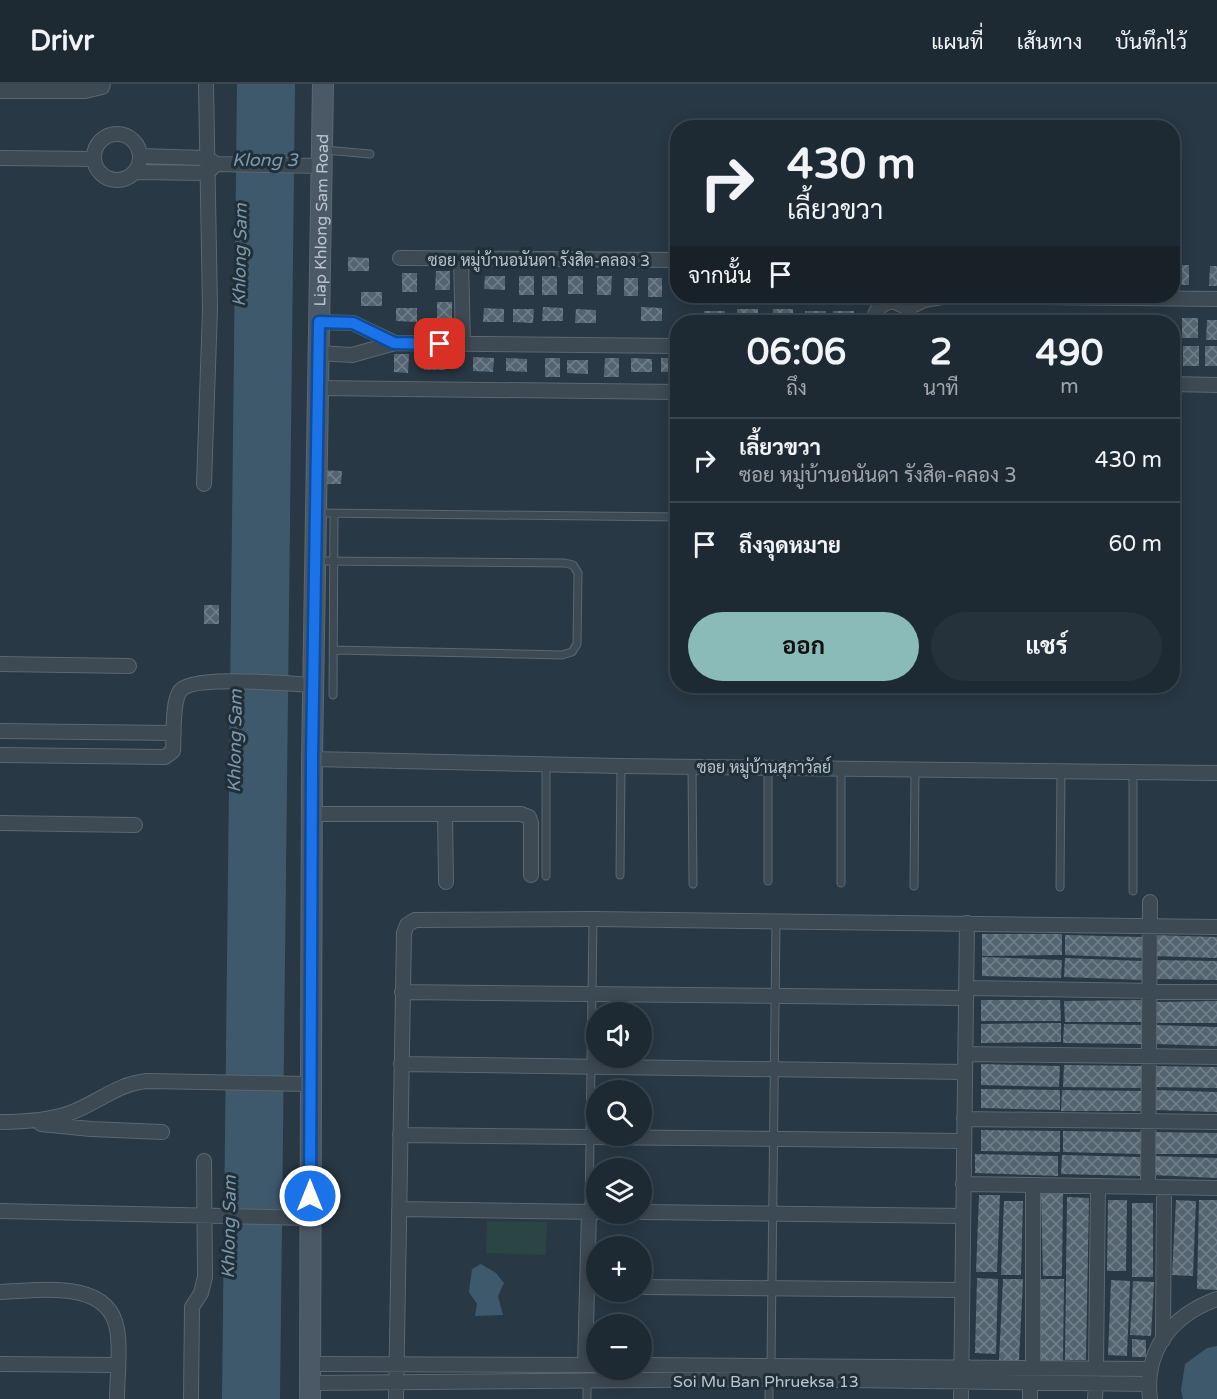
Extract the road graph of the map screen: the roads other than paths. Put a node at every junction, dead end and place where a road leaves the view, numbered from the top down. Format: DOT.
graph roads {
  1 [pos="103,84"];
  2 [pos="206,84"];
  3 [pos="323,84"];
  4 [pos="0,91"];
  5 [pos="370,154"];
  6 [pos="140,156"];
  7 [pos="0,158"];
  8 [pos="321,158"];
  9 [pos="94,159"];
  10 [pos="213,165"];
  11 [pos="135,172"];
  12 [pos="400,258"];
  13 [pos="461,260"];
  14 [pos="670,261"];
  15 [pos="1180,299"];
  16 [pos="1217,299"];
  17 [pos="901,303"];
  18 [pos="918,303"];
  19 [pos="908,308"];
  20 [pos="910,315"];
  21 [pos="319,322"];
  22 [pos="394,343"];
  23 [pos="463,344"];
  24 [pos="670,346"];
  25 [pos="318,353"];
  26 [pos="1180,384"];
  27 [pos="1217,385"];
  28 [pos="316,388"];
  29 [pos="670,392"];
  30 [pos="204,484"];
  31 [pos="324,514"];
  32 [pos="670,517"];
  33 [pos="325,560"];
  34 [pos="334,650"];
  35 [pos="0,664"];
  36 [pos="129,666"];
  37 [pos="314,685"];
  38 [pos="333,695"];
  39 [pos="0,731"];
  40 [pos="174,733"];
  41 [pos="0,755"];
  42 [pos="312,759"];
  43 [pos="546,764"];
  44 [pos="621,766"];
  45 [pos="692,766"];
  46 [pos="768,767"];
  47 [pos="841,767"];
  48 [pos="915,770"];
  49 [pos="1061,771"];
  50 [pos="1133,772"];
  51 [pos="1217,773"];
  52 [pos="313,814"];
  53 [pos="445,814"];
  54 [pos="0,823"];
  55 [pos="135,825"];
  56 [pos="531,875"];
  57 [pos="620,875"];
  58 [pos="546,876"];
  59 [pos="768,881"];
  60 [pos="446,882"];
  61 [pos="841,883"];
  62 [pos="693,884"];
  63 [pos="914,886"];
  64 [pos="1060,886"];
  65 [pos="1133,891"];
  66 [pos="1150,902"];
  67 [pos="593,919"];
  68 [pos="776,921"];
  69 [pos="967,923"];
  70 [pos="1150,926"];
  71 [pos="1217,927"];
  72 [pos="1148,991"];
  73 [pos="402,992"];
  74 [pos="1217,992"];
  75 [pos="966,993"];
  76 [pos="592,994"];
  77 [pos="775,996"];
  78 [pos="592,1002"];
  79 [pos="965,1054"];
  80 [pos="1148,1056"];
  81 [pos="1217,1057"];
  82 [pos="401,1064"];
  83 [pos="586,1067"];
  84 [pos="652,1068"];
  85 [pos="774,1069"];
  86 [pos="965,1072"];
  87 [pos="311,1084"];
  88 [pos="964,1119"];
  89 [pos="0,1122"];
  90 [pos="28,1122"];
  91 [pos="1148,1122"];
  92 [pos="1217,1122"];
  93 [pos="162,1132"];
  94 [pos="400,1135"];
  95 [pos="586,1137"];
  96 [pos="652,1138"];
  97 [pos="774,1139"];
  98 [pos="964,1141"];
  99 [pos="204,1161"];
  100 [pos="963,1184"];
  101 [pos="1033,1185"];
  102 [pos="1098,1186"];
  103 [pos="1148,1187"];
  104 [pos="1164,1187"];
  105 [pos="1217,1188"];
  106 [pos="399,1209"];
  107 [pos="0,1211"];
  108 [pos="586,1212"];
  109 [pos="652,1212"];
  110 [pos="773,1214"];
  111 [pos="963,1216"];
  112 [pos="209,1217"];
  113 [pos="310,1218"];
  114 [pos="652,1287"];
  115 [pos="772,1288"];
  116 [pos="962,1290"];
  117 [pos="0,1292"];
  118 [pos="1217,1299"];
  119 [pos="1163,1340"];
  120 [pos="0,1364"];
  121 [pos="771,1364"];
  122 [pos="117,1365"];
  123 [pos="586,1365"];
  124 [pos="652,1365"];
  125 [pos="396,1366"];
  126 [pos="961,1367"];
  127 [pos="1033,1368"];
  128 [pos="1096,1368"];
  129 [pos="1149,1369"];
  130 [pos="769,1379"];
  131 [pos="396,1381"];
  132 [pos="587,1381"];
  133 [pos="311,1382"];
  134 [pos="961,1382"];
  135 [pos="1030,1383"];
  136 [pos="1096,1383"];
  137 [pos="1149,1384"];
  138 [pos="117,1399"];
  139 [pos="191,1399"];
  140 [pos="396,1399"];
  141 [pos="587,1399"];
  142 [pos="769,1399"];
  143 [pos="961,1399"];
  144 [pos="1030,1399"];
  145 [pos="1095,1399"];
  146 [pos="1150,1399"];
  1 -- 4 [label="street"];
  2 -- 10 [label="street"];
  3 -- 8 [label="main road, Liap Khlong Sam Road"];
  5 -- 8 [label="lane"];
  6 -- 9 [label="street"];
  6 -- 10 [label="street"];
  6 -- 11 [label="street"];
  7 -- 9 [label="street"];
  8 -- 10 [label="street"];
  8 -- 21 [label="main road, Liap Khlong Sam Road"];
  9 -- 11 [label="street"];
  10 -- 11 [label="street"];
  10 -- 30 [label="street"];
  12 -- 13 [label="street, ซอย หมู่บ้านอนันดา รังสิต-คลอง 3"];
  13 -- 14 [label="street, ซอย หมู่บ้านอนันดา รังสิต-คลอง 3"];
  13 -- 23 [label="street"];
  15 -- 16 [label="street"];
  17 -- 19 [label="street"];
  18 -- 19 [label="street"];
  19 -- 20 [label="street"];
  21 -- 22 [label="street"];
  21 -- 25 [label="main road, Liap Khlong Sam Road"];
  22 -- 23 [label="street"];
  22 -- 25 [label="street"];
  23 -- 24 [label="street"];
  25 -- 28 [label="main road, Liap Khlong Sam Road"];
  26 -- 27 [label="street"];
  28 -- 29 [label="street"];
  28 -- 31 [label="main road, Liap Khlong Sam Road"];
  31 -- 32 [label="lane"];
  31 -- 33 [label="main road, Liap Khlong Sam Road"];
  33 -- 34 [label="lane"];
  33 -- 34 [label="lane"];
  33 -- 37 [label="main road, Liap Khlong Sam Road"];
  34 -- 38 [label="lane"];
  35 -- 36 [label="street"];
  37 -- 40 [label="street"];
  37 -- 42 [label="main road, Liap Khlong Sam Road"];
  39 -- 40 [label="street"];
  40 -- 41 [label="street"];
  42 -- 43 [label="street, ซอย หมู่บ้านสุภาวัลย์"];
  42 -- 52 [label="main road, Liap Khlong Sam Road"];
  43 -- 44 [label="street, ซอย หมู่บ้านสุภาวัลย์"];
  43 -- 58 [label="lane"];
  44 -- 45 [label="street, ซอย หมู่บ้านสุภาวัลย์"];
  44 -- 57 [label="lane"];
  45 -- 46 [label="street, ซอย หมู่บ้านสุภาวัลย์"];
  45 -- 62 [label="lane"];
  46 -- 47 [label="street, ซอย หมู่บ้านสุภาวัลย์"];
  46 -- 59 [label="lane"];
  47 -- 48 [label="street, ซอย หมู่บ้านสุภาวัลย์"];
  47 -- 61 [label="lane"];
  48 -- 49 [label="street, ซอย หมู่บ้านสุภาวัลย์"];
  48 -- 63 [label="lane"];
  49 -- 50 [label="street, ซอย หมู่บ้านสุภาวัลย์"];
  49 -- 64 [label="lane"];
  50 -- 51 [label="street, ซอย หมู่บ้านสุภาวัลย์"];
  50 -- 65 [label="lane"];
  52 -- 53 [label="street"];
  52 -- 87 [label="main road, Liap Khlong Sam Road"];
  53 -- 56 [label="street"];
  53 -- 60 [label="street"];
  54 -- 55 [label="street"];
  66 -- 70 [label="street"];
  67 -- 68 [label="street"];
  67 -- 73 [label="street"];
  67 -- 76 [label="lane"];
  68 -- 69 [label="street"];
  68 -- 77 [label="lane"];
  69 -- 70 [label="street"];
  69 -- 75 [label="street"];
  70 -- 71 [label="street"];
  70 -- 72 [label="street"];
  72 -- 74 [label="street"];
  72 -- 75 [label="street"];
  72 -- 80 [label="street"];
  73 -- 76 [label="street"];
  73 -- 82 [label="street"];
  75 -- 77 [label="street"];
  75 -- 79 [label="street"];
  76 -- 77 [label="street"];
  76 -- 78 [label="lane"];
  77 -- 85 [label="lane"];
  79 -- 80 [label="street"];
  79 -- 86 [label="street"];
  80 -- 81 [label="street"];
  80 -- 91 [label="street"];
  82 -- 83 [label="street"];
  82 -- 94 [label="street"];
  84 -- 85 [label="street"];
  85 -- 86 [label="street"];
  85 -- 97 [label="lane"];
  86 -- 88 [label="street"];
  87 -- 90 [label="street"];
  87 -- 113 [label="main road, Liap Khlong Sam Road"];
  88 -- 91 [label="street"];
  88 -- 98 [label="street"];
  89 -- 90 [label="street"];
  90 -- 93 [label="street"];
  91 -- 92 [label="street"];
  91 -- 103 [label="street"];
  94 -- 95 [label="street"];
  94 -- 106 [label="street"];
  96 -- 97 [label="street"];
  97 -- 98 [label="street"];
  97 -- 110 [label="lane"];
  98 -- 100 [label="street"];
  99 -- 112 [label="street"];
  100 -- 101 [label="street"];
  100 -- 111 [label="street"];
  101 -- 102 [label="street"];
  101 -- 127 [label="street"];
  102 -- 103 [label="street"];
  102 -- 128 [label="street"];
  103 -- 104 [label="street"];
  104 -- 105 [label="street"];
  104 -- 119 [label="street"];
  106 -- 108 [label="street"];
  106 -- 125 [label="street"];
  107 -- 112 [label="street"];
  109 -- 110 [label="street"];
  110 -- 111 [label="street"];
  110 -- 115 [label="lane"];
  111 -- 116 [label="street"];
  112 -- 113 [label="street"];
  112 -- 139 [label="street"];
  113 -- 133 [label="main road, Liap Khlong Sam Road"];
  114 -- 115 [label="street"];
  115 -- 116 [label="street"];
  115 -- 121 [label="lane"];
  116 -- 126 [label="street"];
  117 -- 122 [label="street"];
  118 -- 119 [label="street"];
  119 -- 129 [label="street"];
  120 -- 122 [label="street"];
  121 -- 124 [label="street, Soi Mu Ban Phrueksa 13"];
  121 -- 126 [label="street, Soi Mu Ban Phrueksa 13"];
  122 -- 138 [label="street"];
  123 -- 125 [label="street"];
  125 -- 131 [label="street"];
  125 -- 133 [label="street"];
  126 -- 127 [label="street, Soi Mu Ban Phrueksa 13"];
  126 -- 134 [label="street"];
  127 -- 128 [label="street, Soi Mu Ban Phrueksa 13"];
  128 -- 129 [label="street, Soi Mu Ban Phrueksa 13"];
  129 -- 137 [label="street"];
  130 -- 132 [label="street, Soi Mu Ban Phrueksa 13"];
  130 -- 134 [label="street, Soi Mu Ban Phrueksa 13"];
  130 -- 142 [label="lane"];
  131 -- 132 [label="street, Soi Mu Ban Phrueksa 13"];
  131 -- 133 [label="street, Soi Mu Ban Phrueksa 13"];
  131 -- 140 [label="street"];
  132 -- 141 [label="lane"];
  134 -- 135 [label="street, Soi Mu Ban Phrueksa 13"];
  134 -- 143 [label="street"];
  135 -- 136 [label="street, Soi Mu Ban Phrueksa 13"];
  135 -- 144 [label="street"];
  136 -- 137 [label="street, Soi Mu Ban Phrueksa 13"];
  136 -- 145 [label="street"];
  137 -- 146 [label="street"];
}
